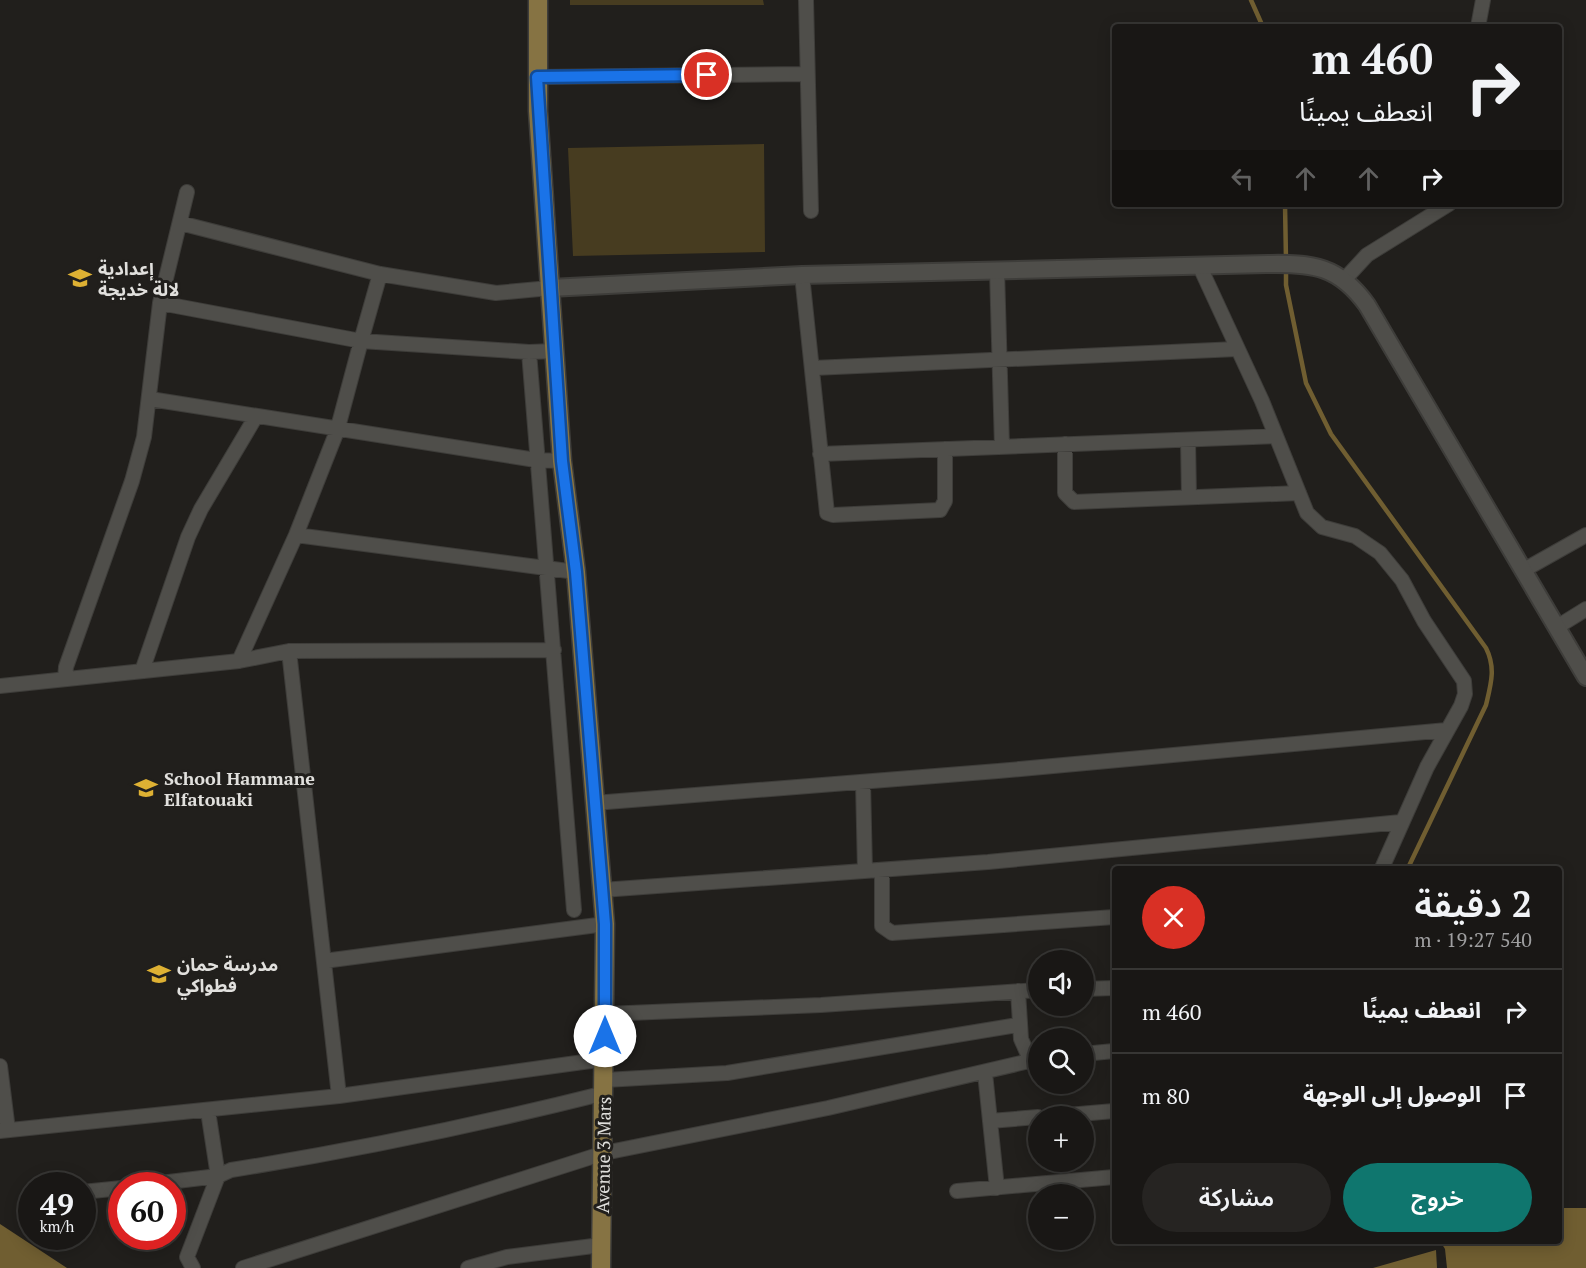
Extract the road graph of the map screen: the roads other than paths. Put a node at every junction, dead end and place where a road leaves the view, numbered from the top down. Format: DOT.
graph roads {
  1 [pos="538,0"];
  2 [pos="806,0"];
  3 [pos="1483,0"];
  4 [pos="1479,24"];
  5 [pos="807,74"];
  6 [pos="537,77"];
  7 [pos="187,192"];
  8 [pos="1444,207"];
  9 [pos="811,211"];
  10 [pos="180,223"];
  11 [pos="1200,267"];
  12 [pos="997,270"];
  13 [pos="380,274"];
  14 [pos="802,275"];
  15 [pos="1344,280"];
  16 [pos="549,288"];
  17 [pos="160,303"];
  18 [pos="361,341"];
  19 [pos="1237,349"];
  20 [pos="555,351"];
  21 [pos="529,352"];
  22 [pos="1001,360"];
  23 [pos="813,368"];
  24 [pos="150,399"];
  25 [pos="255,418"];
  26 [pos="337,430"];
  27 [pos="1276,436"];
  28 [pos="1188,440"];
  29 [pos="1065,444"];
  30 [pos="1002,447"];
  31 [pos="945,449"];
  32 [pos="820,454"];
  33 [pos="536,460"];
  34 [pos="562,461"];
  35 [pos="1299,493"];
  36 [pos="1189,497"];
  37 [pos="296,535"];
  38 [pos="1586,535"];
  39 [pos="546,566"];
  40 [pos="1524,570"];
  41 [pos="576,572"];
  42 [pos="1586,609"];
  43 [pos="1557,627"];
  44 [pos="554,650"];
  45 [pos="289,651"];
  46 [pos="239,661"];
  47 [pos="142,671"];
  48 [pos="1585,673"];
  49 [pos="65,679"];
  50 [pos="0,686"];
  51 [pos="1447,730"];
  52 [pos="863,782"];
  53 [pos="594,802"];
  54 [pos="1401,822"];
  55 [pos="1383,866"];
  56 [pos="882,870"];
  57 [pos="865,871"];
  58 [pos="602,890"];
  59 [pos="574,910"];
  60 [pos="1112,917"];
  61 [pos="605,924"];
  62 [pos="324,961"];
  63 [pos="1112,988"];
  64 [pos="1094,989"];
  65 [pos="1028,990"];
  66 [pos="1017,991"];
  67 [pos="605,1014"];
  68 [pos="1018,1025"];
  69 [pos="1028,1050"];
  70 [pos="1112,1051"];
  71 [pos="1094,1053"];
  72 [pos="605,1059"];
  73 [pos="1028,1061"];
  74 [pos="0,1066"];
  75 [pos="985,1073"];
  76 [pos="605,1086"];
  77 [pos="339,1096"];
  78 [pos="208,1111"];
  79 [pos="1112,1111"];
  80 [pos="1094,1113"];
  81 [pos="1028,1119"];
  82 [pos="990,1121"];
  83 [pos="4,1130"];
  84 [pos="604,1153"];
  85 [pos="218,1176"];
  86 [pos="1112,1178"];
  87 [pos="186,1180"];
  88 [pos="997,1188"];
  89 [pos="957,1191"];
  90 [pos="601,1245"];
  91 [pos="193,1268"];
  92 [pos="243,1268"];
  93 [pos="468,1268"];
  94 [pos="601,1268"];
  1 -- 6 [label="main road, Avenue 3 Mars"];
  2 -- 5 [label="street"];
  3 -- 4 [label="street"];
  5 -- 6 [label="street"];
  5 -- 9 [label="street"];
  6 -- 16 [label="main road, Avenue 3 Mars"];
  7 -- 10 [label="street"];
  8 -- 15 [label="street"];
  10 -- 13 [label="street"];
  10 -- 17 [label="street"];
  11 -- 12 [label="street"];
  11 -- 15 [label="street"];
  11 -- 19 [label="street"];
  12 -- 14 [label="street"];
  12 -- 22 [label="street"];
  13 -- 16 [label="street"];
  13 -- 18 [label="street"];
  14 -- 16 [label="street"];
  14 -- 23 [label="street"];
  15 -- 40 [label="street"];
  16 -- 20 [label="main road, Avenue 3 Mars"];
  17 -- 18 [label="street"];
  17 -- 24 [label="street"];
  18 -- 21 [label="street"];
  18 -- 26 [label="street"];
  19 -- 22 [label="street"];
  19 -- 27 [label="street"];
  20 -- 21 [label="street"];
  20 -- 34 [label="main road, Avenue 3 Mars"];
  21 -- 33 [label="street"];
  22 -- 23 [label="street"];
  22 -- 30 [label="street"];
  23 -- 32 [label="street"];
  24 -- 25 [label="street"];
  24 -- 49 [label="street"];
  25 -- 26 [label="street"];
  25 -- 47 [label="street"];
  26 -- 33 [label="street"];
  26 -- 37 [label="street"];
  27 -- 28 [label="street"];
  27 -- 35 [label="street"];
  28 -- 29 [label="street"];
  28 -- 36 [label="street"];
  29 -- 30 [label="street"];
  29 -- 36 [label="street"];
  30 -- 31 [label="street"];
  31 -- 32 [label="street"];
  31 -- 32 [label="street"];
  33 -- 34 [label="street"];
  33 -- 39 [label="street"];
  34 -- 41 [label="main road, Avenue 3 Mars"];
  35 -- 36 [label="street"];
  35 -- 51 [label="street"];
  37 -- 39 [label="street"];
  37 -- 46 [label="street"];
  38 -- 40 [label="street"];
  39 -- 41 [label="street"];
  39 -- 44 [label="street"];
  40 -- 43 [label="street"];
  41 -- 53 [label="main road, Avenue 3 Mars"];
  42 -- 43 [label="street"];
  43 -- 48 [label="street"];
  44 -- 45 [label="street"];
  44 -- 59 [label="street"];
  45 -- 46 [label="street"];
  45 -- 62 [label="street"];
  46 -- 47 [label="street"];
  47 -- 49 [label="street"];
  49 -- 50 [label="street"];
  51 -- 52 [label="street"];
  51 -- 54 [label="street"];
  52 -- 53 [label="street"];
  52 -- 57 [label="street"];
  53 -- 58 [label="main road, Avenue 3 Mars"];
  54 -- 55 [label="street"];
  54 -- 56 [label="street"];
  56 -- 57 [label="street"];
  56 -- 60 [label="street"];
  57 -- 58 [label="street"];
  58 -- 61 [label="main road, Avenue 3 Mars"];
  61 -- 62 [label="street"];
  61 -- 67 [label="main road, Avenue 3 Mars"];
  62 -- 77 [label="street"];
  63 -- 64 [label="street"];
  65 -- 66 [label="street"];
  66 -- 67 [label="street"];
  66 -- 68 [label="street"];
  67 -- 72 [label="main road, Avenue 3 Mars"];
  68 -- 69 [label="street"];
  68 -- 76 [label="street"];
  70 -- 71 [label="street"];
  72 -- 76 [label="main road, Avenue 3 Mars"];
  72 -- 77 [label="street"];
  73 -- 75 [label="street"];
  74 -- 83 [label="street"];
  75 -- 82 [label="street"];
  75 -- 84 [label="street"];
  76 -- 84 [label="main road, Avenue 3 Mars"];
  76 -- 85 [label="street"];
  77 -- 78 [label="street"];
  78 -- 83 [label="street"];
  78 -- 85 [label="street"];
  79 -- 80 [label="street"];
  81 -- 82 [label="street"];
  82 -- 88 [label="street"];
  84 -- 90 [label="main road, Avenue 3 Mars"];
  84 -- 92 [label="street"];
  85 -- 87 [label="street"];
  85 -- 91 [label="street"];
  86 -- 88 [label="street"];
  88 -- 89 [label="street"];
  90 -- 93 [label="street"];
  90 -- 94 [label="main road, Avenue 3 Mars"];
}
